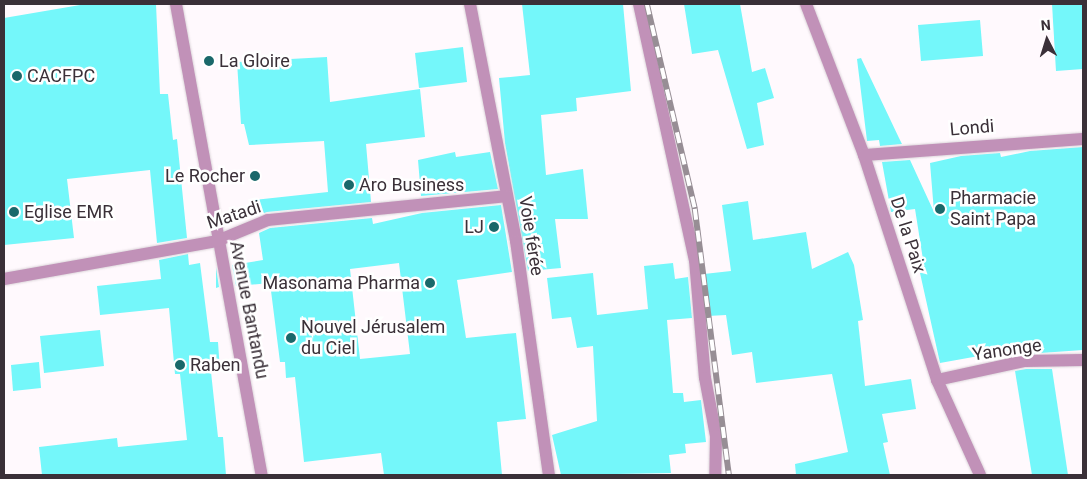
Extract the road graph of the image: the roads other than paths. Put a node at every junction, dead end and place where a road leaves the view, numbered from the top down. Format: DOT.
graph roads {
  1 [pos="176,4"];
  2 [pos="470,4"];
  3 [pos="639,4"];
  4 [pos="806,4"];
  5 [pos="1083,139"];
  6 [pos="864,155"];
  7 [pos="507,196"];
  8 [pos="218,241"];
  9 [pos="4,279"];
  10 [pos="1083,360"];
  11 [pos="937,380"];
  12 [pos="262,475"];
  13 [pos="549,475"];
  14 [pos="715,475"];
  15 [pos="980,475"];
  1 -- 8 [label="street, Avenue Bantandu"];
  2 -- 7 [label="street, Voie férée"];
  3 -- 14 [label="street"];
  4 -- 6 [label="street, De la Paix"];
  5 -- 6 [label="street, Londi"];
  6 -- 11 [label="street, De la Paix"];
  7 -- 8 [label="street, Matadi"];
  7 -- 13 [label="street, Voie férée"];
  8 -- 9 [label="street, Matadi"];
  8 -- 12 [label="street, Avenue Bantandu"];
  10 -- 11 [label="street, Yanonge"];
  11 -- 15 [label="street, De la Paix"];
}
